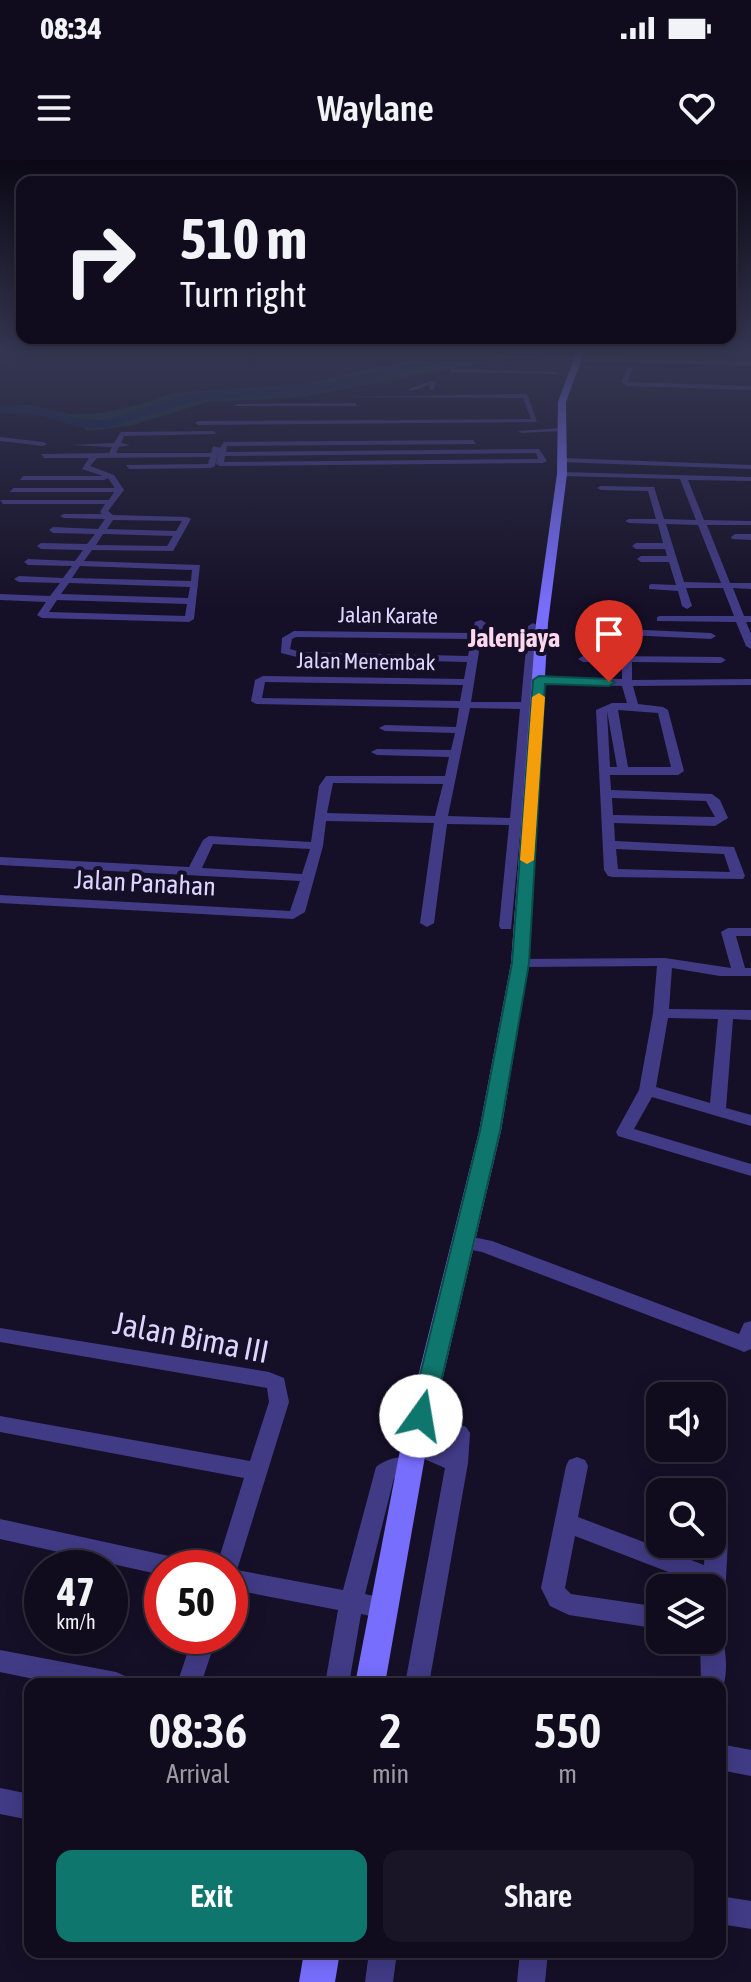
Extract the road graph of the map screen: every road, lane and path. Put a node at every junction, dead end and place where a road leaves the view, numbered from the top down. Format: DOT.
graph roads {
  1 [pos="120,438"];
  2 [pos="373,438"];
  3 [pos="560,438"];
  4 [pos="0,439"];
  5 [pos="473,442"];
  6 [pos="351,443"];
  7 [pos="373,443"];
  8 [pos="393,443"];
  9 [pos="43,444"];
  10 [pos="202,444"];
  11 [pos="75,445"];
  12 [pos="117,445"];
  13 [pos="131,445"];
  14 [pos="395,452"];
  15 [pos="351,453"];
  16 [pos="218,454"];
  17 [pos="112,455"];
  18 [pos="44,456"];
  19 [pos="95,456"];
  20 [pos="397,462"];
  21 [pos="352,463"];
  22 [pos="69,467"];
  23 [pos="85,467"];
  24 [pos="129,467"];
  25 [pos="562,467"];
  26 [pos="751,467"];
  27 [pos="23,478"];
  28 [pos="114,478"];
  29 [pos="684,479"];
  30 [pos="751,479"];
  31 [pos="601,488"];
  32 [pos="13,490"];
  33 [pos="120,490"];
  34 [pos="3,502"];
  35 [pos="111,502"];
  36 [pos="64,516"];
  37 [pos="111,517"];
  38 [pos="629,521"];
  39 [pos="701,523"];
  40 [pos="751,523"];
  41 [pos="663,527"];
  42 [pos="53,530"];
  43 [pos="101,531"];
  44 [pos="635,532"];
  45 [pos="179,534"];
  46 [pos="735,537"];
  47 [pos="751,537"];
  48 [pos="41,546"];
  49 [pos="636,546"];
  50 [pos="669,546"];
  51 [pos="89,547"];
  52 [pos="641,559"];
  53 [pos="673,559"];
  54 [pos="28,562"];
  55 [pos="77,563"];
  56 [pos="19,579"];
  57 [pos="66,580"];
  58 [pos="195,584"];
  59 [pos="681,586"];
  60 [pos="725,586"];
  61 [pos="751,586"];
  62 [pos="652,587"];
  63 [pos="0,597"];
  64 [pos="53,598"];
  65 [pos="193,601"];
  66 [pos="687,606"];
  67 [pos="660,619"];
  68 [pos="751,619"];
  69 [pos="738,620"];
  70 [pos="481,623"];
  71 [pos="533,626"];
  72 [pos="650,634"];
  73 [pos="407,635"];
  74 [pos="475,636"];
  75 [pos="696,636"];
  76 [pos="711,636"];
  77 [pos="751,646"];
  78 [pos="406,657"];
  79 [pos="472,659"];
  80 [pos="583,659"];
  81 [pos="605,659"];
  82 [pos="627,660"];
  83 [pos="721,660"];
  84 [pos="661,661"];
  85 [pos="706,661"];
  86 [pos="539,680"];
  87 [pos="469,682"];
  88 [pos="751,682"];
  89 [pos="627,683"];
  90 [pos="465,704"];
  91 [pos="532,706"];
  92 [pos="612,706"];
  93 [pos="633,707"];
  94 [pos="385,728"];
  95 [pos="461,730"];
  96 [pos="377,752"];
  97 [pos="456,754"];
  98 [pos="604,771"];
  99 [pos="623,771"];
  100 [pos="450,780"];
  101 [pos="607,794"];
  102 [pos="320,817"];
  103 [pos="441,819"];
  104 [pos="609,819"];
  105 [pos="522,822"];
  106 [pos="610,845"];
  107 [pos="317,846"];
  108 [pos="0,861"];
  109 [pos="193,873"];
  110 [pos="309,878"];
  111 [pos="0,899"];
  112 [pos="427,923"];
  113 [pos="506,926"];
  114 [pos="751,932"];
  115 [pos="665,962"];
  116 [pos="520,963"];
  117 [pos="745,972"];
  118 [pos="661,1013"];
  119 [pos="726,1014"];
  120 [pos="751,1015"];
  121 [pos="647,1090"];
  122 [pos="718,1111"];
  123 [pos="751,1121"];
  124 [pos="751,1170"];
  125 [pos="463,1242"];
  126 [pos="751,1328"];
  127 [pos="0,1335"];
  128 [pos="0,1424"];
  129 [pos="459,1433"];
  130 [pos="413,1456"];
  131 [pos="457,1463"];
  132 [pos="577,1466"];
  133 [pos="255,1471"];
  134 [pos="567,1523"];
  135 [pos="0,1529"];
  136 [pos="232,1550"];
  137 [pos="144,1561"];
  138 [pos="701,1574"];
  139 [pos="248,1583"];
  140 [pos="351,1604"];
  141 [pos="384,1608"];
  142 [pos="646,1616"];
  143 [pos="199,1654"];
  144 [pos="712,1654"];
  145 [pos="0,1661"];
  146 [pos="86,1678"];
  147 [pos="191,1678"];
  148 [pos="338,1678"];
  149 [pos="371,1678"];
  150 [pos="418,1678"];
  151 [pos="713,1678"];
  152 [pos="726,1758"];
  153 [pos="751,1763"];
  154 [pos="0,1801"];
  155 [pos="24,1806"];
  156 [pos="726,1911"];
  157 [pos="751,1915"];
  158 [pos="321,1958"];
  159 [pos="382,1958"];
  160 [pos="533,1958"];
  161 [pos="317,1982"];
  162 [pos="379,1982"];
  163 [pos="531,1982"];
  1 -- 12 [label="street"];
  2 -- 7 [label="street"];
  3 -- 25 [label="main road"];
  4 -- 9 [label="street"];
  5 -- 8 [label="street"];
  6 -- 7 [label="street"];
  6 -- 15 [label="street"];
  6 -- 16 [label="street"];
  7 -- 8 [label="street"];
  8 -- 14 [label="street"];
  10 -- 16 [label="street"];
  11 -- 12 [label="street"];
  12 -- 13 [label="street"];
  12 -- 17 [label="street"];
  14 -- 15 [label="street"];
  14 -- 20 [label="street"];
  14 -- 20 [label="street"];
  15 -- 16 [label="street"];
  15 -- 21 [label="street"];
  16 -- 17 [label="street"];
  16 -- 21 [label="street"];
  16 -- 24 [label="street"];
  17 -- 19 [label="street"];
  18 -- 19 [label="street"];
  19 -- 23 [label="street"];
  20 -- 21 [label="street"];
  22 -- 23 [label="street"];
  23 -- 28 [label="street"];
  25 -- 26 [label="street"];
  25 -- 29 [label="street"];
  25 -- 86 [label="main road"];
  27 -- 28 [label="street"];
  28 -- 33 [label="street"];
  29 -- 30 [label="street"];
  29 -- 39 [label="street"];
  31 -- 41 [label="street"];
  32 -- 33 [label="street"];
  33 -- 35 [label="street"];
  34 -- 35 [label="street"];
  35 -- 37 [label="street"];
  36 -- 37 [label="street"];
  37 -- 43 [label="street"];
  37 -- 45 [label="street"];
  38 -- 41 [label="street"];
  39 -- 40 [label="street"];
  39 -- 41 [label="street"];
  39 -- 60 [label="street"];
  41 -- 44 [label="street"];
  41 -- 50 [label="street"];
  42 -- 43 [label="street"];
  43 -- 45 [label="street"];
  43 -- 51 [label="street"];
  45 -- 51 [label="street"];
  46 -- 47 [label="street"];
  48 -- 51 [label="street"];
  49 -- 50 [label="street"];
  50 -- 53 [label="street"];
  51 -- 55 [label="street"];
  52 -- 53 [label="street"];
  53 -- 59 [label="street"];
  54 -- 55 [label="street"];
  55 -- 57 [label="street"];
  55 -- 58 [label="street"];
  56 -- 57 [label="street"];
  57 -- 58 [label="street"];
  57 -- 64 [label="street"];
  58 -- 65 [label="street"];
  59 -- 60 [label="street"];
  59 -- 62 [label="street"];
  59 -- 66 [label="street"];
  60 -- 61 [label="street"];
  60 -- 69 [label="street"];
  63 -- 64 [label="street"];
  64 -- 65 [label="street"];
  64 -- 65 [label="street"];
  67 -- 69 [label="street"];
  68 -- 69 [label="street"];
  69 -- 77 [label="street"];
  70 -- 74 [label="street"];
  71 -- 91 [label="street"];
  72 -- 75 [label="street"];
  72 -- 81 [label="street"];
  72 -- 84 [label="street"];
  73 -- 74 [label="street, Jalan Karate"];
  73 -- 78 [label="street"];
  73 -- 78 [label="street, Jalan Karate"];
  74 -- 79 [label="street"];
  75 -- 76 [label="street"];
  75 -- 85 [label="street"];
  78 -- 79 [label="street"];
  79 -- 87 [label="street"];
  80 -- 81 [label="street"];
  81 -- 82 [label="street"];
  82 -- 84 [label="street"];
  82 -- 89 [label="street"];
  83 -- 85 [label="street"];
  84 -- 85 [label="street"];
  86 -- 89 [label="street"];
  86 -- 91 [label="main road"];
  87 -- 90 [label="street"];
  87 -- 90 [label="street, Jalan Menembak"];
  88 -- 89 [label="street"];
  89 -- 93 [label="street"];
  90 -- 91 [label="street"];
  90 -- 95 [label="street"];
  91 -- 105 [label="main road"];
  92 -- 93 [label="street"];
  92 -- 98 [label="street"];
  92 -- 99 [label="street"];
  93 -- 99 [label="street"];
  94 -- 95 [label="street"];
  95 -- 97 [label="street"];
  96 -- 97 [label="street"];
  97 -- 100 [label="street"];
  98 -- 99 [label="street"];
  98 -- 101 [label="street"];
  100 -- 102 [label="street"];
  100 -- 103 [label="street"];
  101 -- 104 [label="street"];
  101 -- 104 [label="street"];
  102 -- 103 [label="street"];
  102 -- 107 [label="street"];
  103 -- 105 [label="street"];
  103 -- 112 [label="street"];
  104 -- 106 [label="street"];
  105 -- 113 [label="street"];
  105 -- 116 [label="main road"];
  106 -- 106 [label="street"];
  107 -- 109 [label="street"];
  107 -- 110 [label="street"];
  108 -- 109 [label="street"];
  109 -- 110 [label="street"];
  110 -- 111 [label="street, Jalan Panahan"];
  114 -- 117 [label="street"];
  115 -- 116 [label="street"];
  115 -- 117 [label="street"];
  115 -- 118 [label="street"];
  116 -- 125 [label="main road"];
  118 -- 119 [label="street"];
  118 -- 121 [label="street"];
  119 -- 120 [label="street"];
  119 -- 122 [label="street"];
  121 -- 122 [label="street"];
  121 -- 124 [label="street"];
  122 -- 123 [label="street"];
  125 -- 126 [label="street"];
  125 -- 130 [label="main road"];
  127 -- 133 [label="street, Jalan Bima III"];
  128 -- 133 [label="street"];
  129 -- 131 [label="street"];
  130 -- 131 [label="street"];
  130 -- 140 [label="street"];
  130 -- 141 [label="main road"];
  131 -- 150 [label="street"];
  132 -- 134 [label="street"];
  133 -- 136 [label="street, Jalan Bima III"];
  134 -- 138 [label="street"];
  134 -- 142 [label="street"];
  135 -- 137 [label="street"];
  139 -- 140 [label="street"];
  140 -- 141 [label="street"];
  140 -- 148 [label="street"];
  141 -- 149 [label="main road"];
  143 -- 147 [label="street"];
  144 -- 151 [label="street"];
  145 -- 146 [label="street"];
  152 -- 153 [label="street"];
  154 -- 155 [label="street"];
  156 -- 157 [label="street"];
  158 -- 161 [label="main road"];
  159 -- 162 [label="street"];
  160 -- 163 [label="street"];
}
